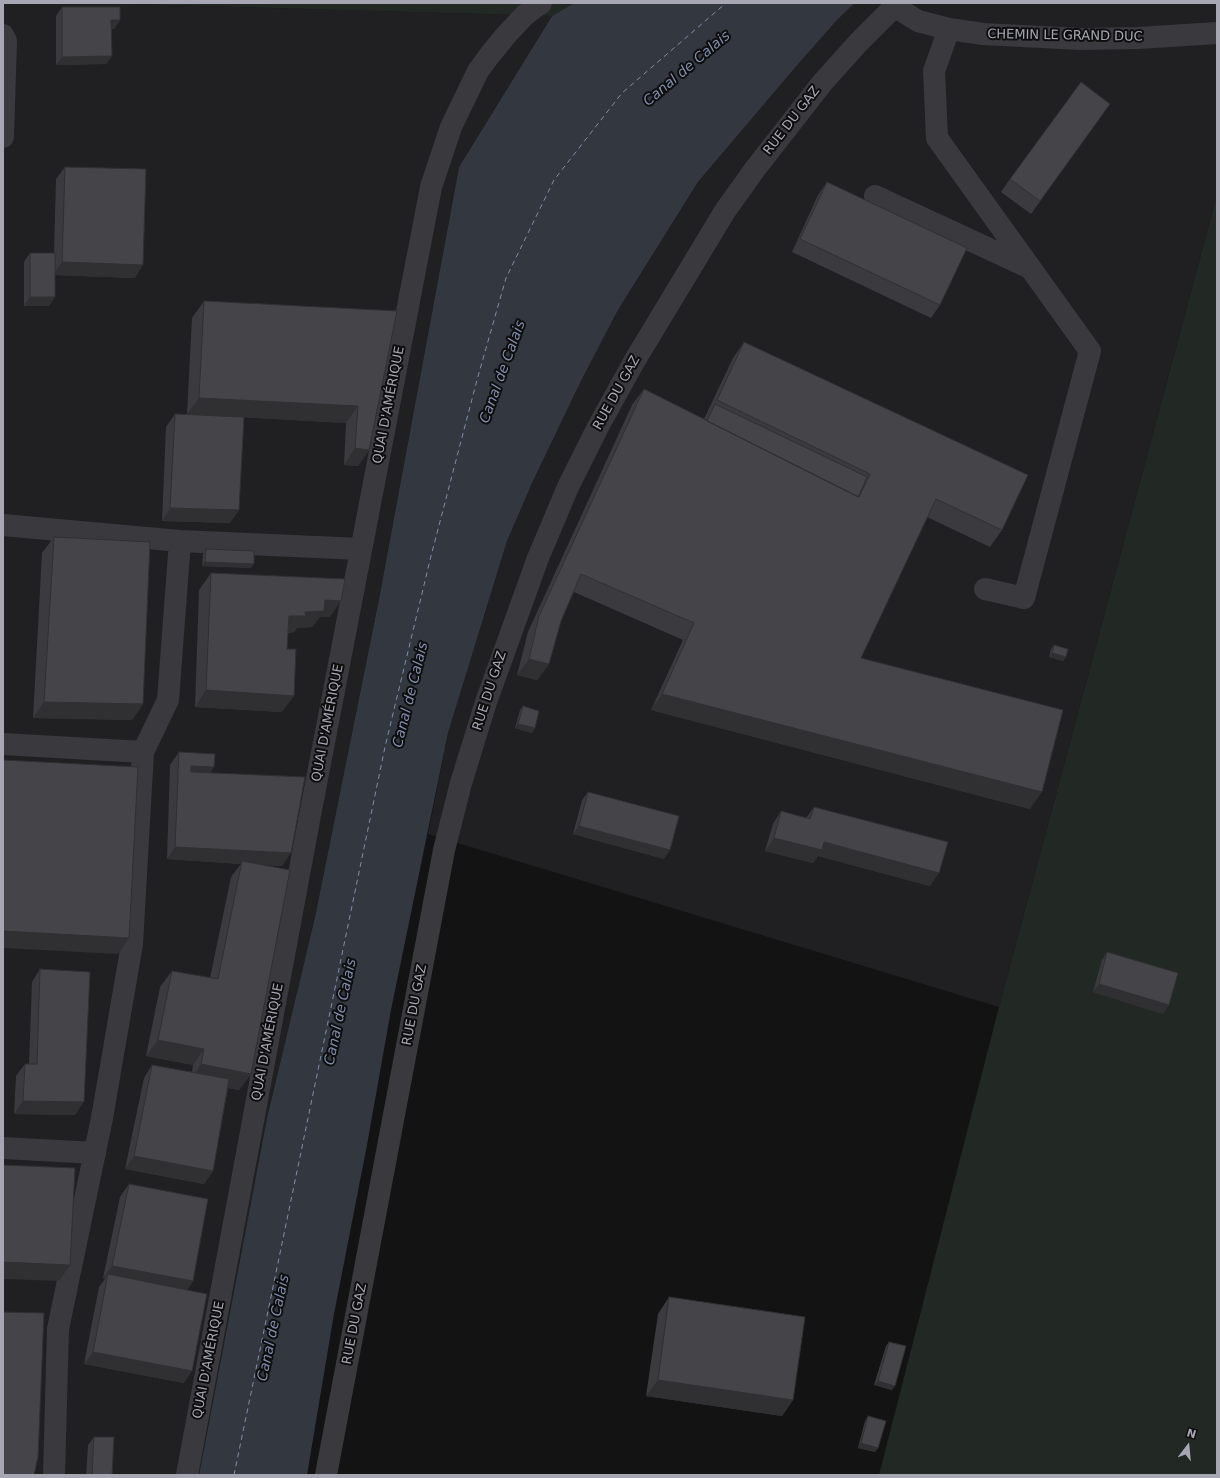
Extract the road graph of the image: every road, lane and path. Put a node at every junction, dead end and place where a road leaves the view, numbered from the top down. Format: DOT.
graph roads {
  1 [pos="541,3"];
  2 [pos="896,5"];
  3 [pos="949,29"];
  4 [pos="1217,33"];
  5 [pos="3,35"];
  6 [pos="3,137"];
  7 [pos="875,196"];
  8 [pos="1029,268"];
  9 [pos="3,524"];
  10 [pos="180,541"];
  11 [pos="362,550"];
  12 [pos="985,589"];
  13 [pos="3,744"];
  14 [pos="142,752"];
  15 [pos="3,1148"];
  16 [pos="95,1153"];
  17 [pos="54,1475"];
  18 [pos="187,1475"];
  19 [pos="326,1475"];
  1 -- 11 [label="street, QUAI D'AMÉRIQUE"];
  2 -- 3 [label="street, CHEMIN LE GRAND DUC"];
  2 -- 19 [label="street, RUE DU GAZ"];
  3 -- 4 [label="street, CHEMIN LE GRAND DUC"];
  3 -- 8 [label="street"];
  5 -- 6 [label="street"];
  7 -- 8 [label="street"];
  8 -- 12 [label="street"];
  9 -- 10 [label="street"];
  10 -- 11 [label="street"];
  10 -- 14 [label="street"];
  11 -- 18 [label="street, QUAI D'AMÉRIQUE"];
  13 -- 14 [label="street"];
  14 -- 16 [label="street"];
  15 -- 16 [label="street"];
  16 -- 17 [label="street"];
}
